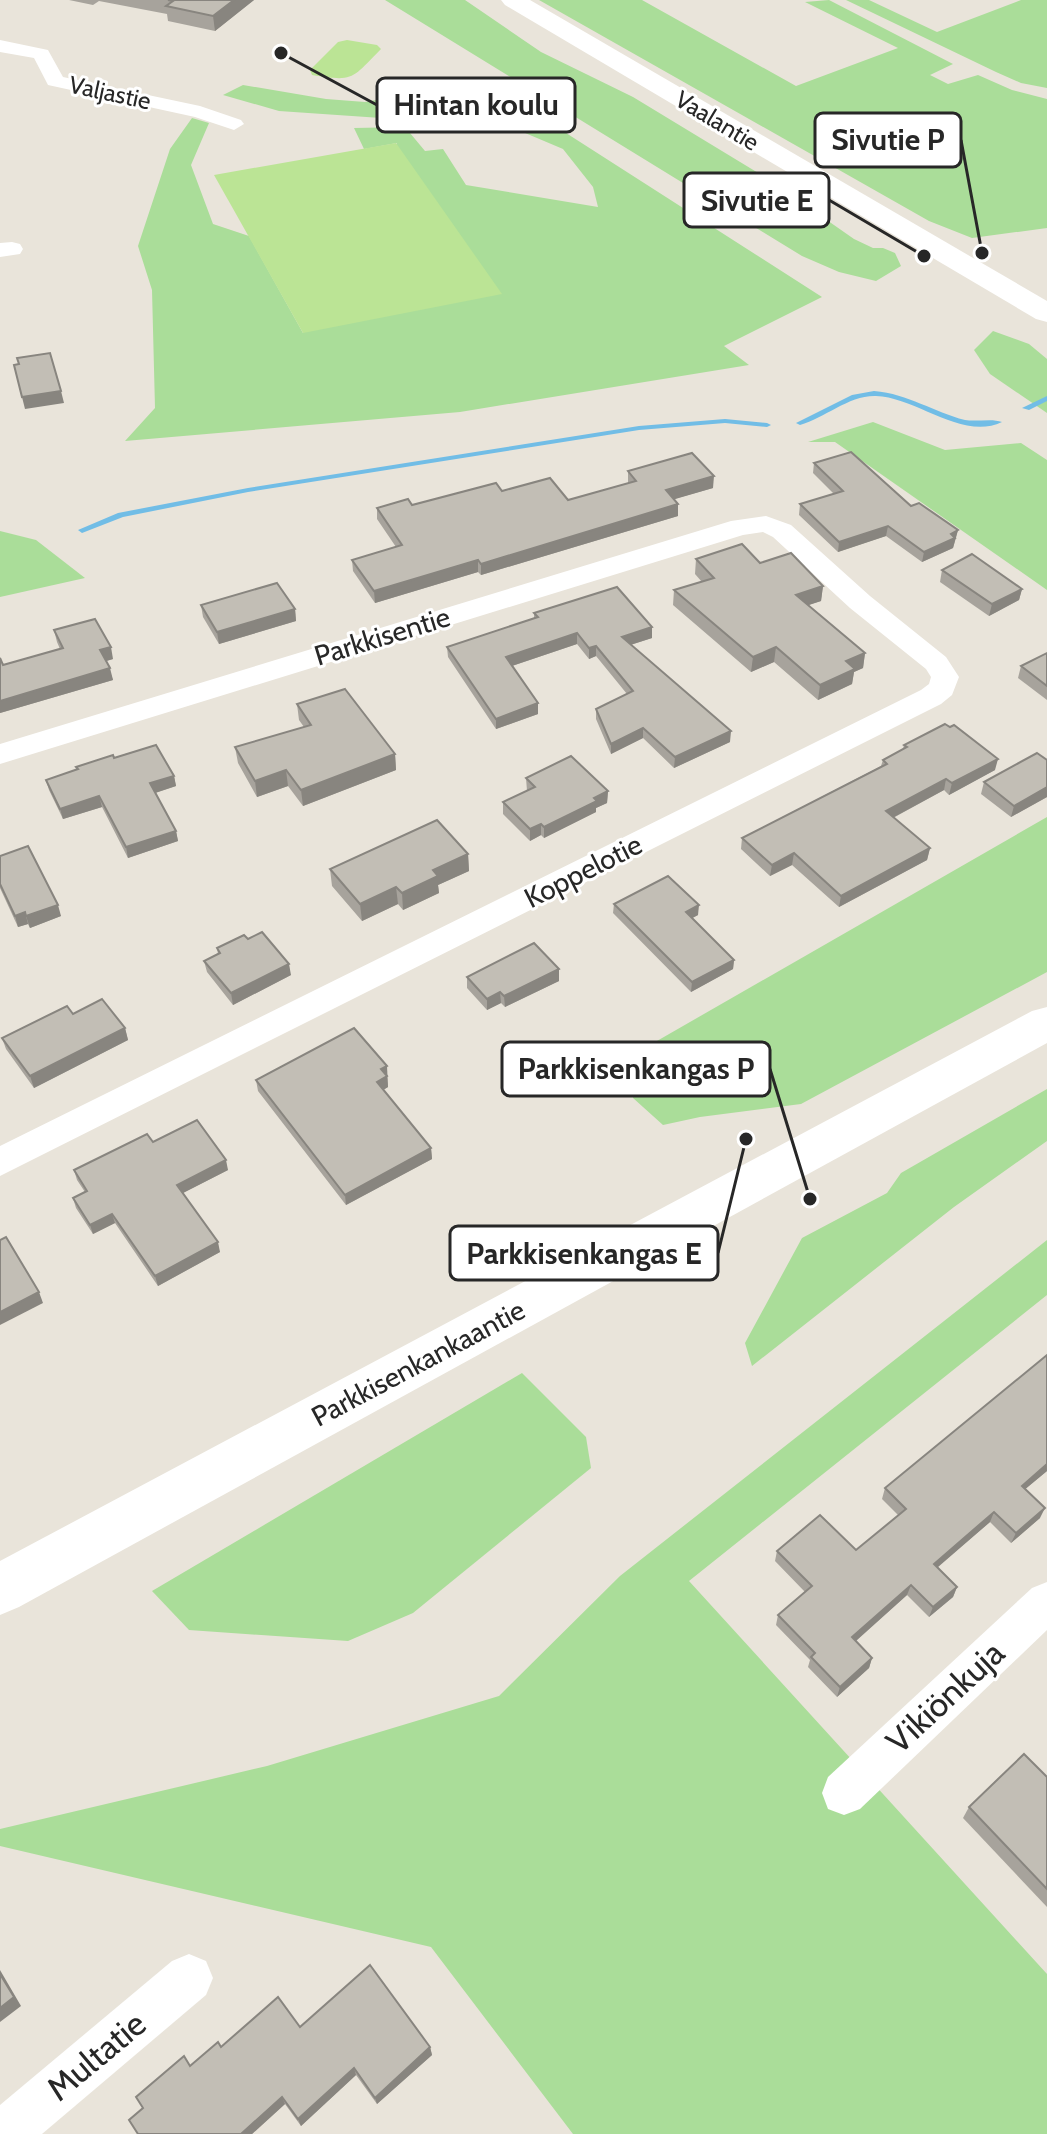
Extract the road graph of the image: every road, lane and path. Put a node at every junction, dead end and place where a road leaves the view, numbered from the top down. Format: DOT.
graph roads {
  1 [pos="513,0"];
  2 [pos="0,46"];
  3 [pos="234,124"];
  4 [pos="1047,313"];
  5 [pos="766,524"];
  6 [pos="0,754"];
  7 [pos="1047,1023"];
  8 [pos="0,1162"];
  9 [pos="0,1589"];
  10 [pos="1047,1602"];
  11 [pos="844,1793"];
  12 [pos="189,1978"];
  13 [pos="4,2134"];
  1 -- 4 [label="street, Vaalantie"];
  2 -- 3 [label="street, Valjastie"];
  5 -- 6 [label="street, Parkkisentie"];
  5 -- 8 [label="street, Koppelotie"];
  7 -- 9 [label="street, Parkkisenkankaantie"];
  10 -- 11 [label="street, Vikiönkuja"];
  12 -- 13 [label="street, Multatie"];
}
